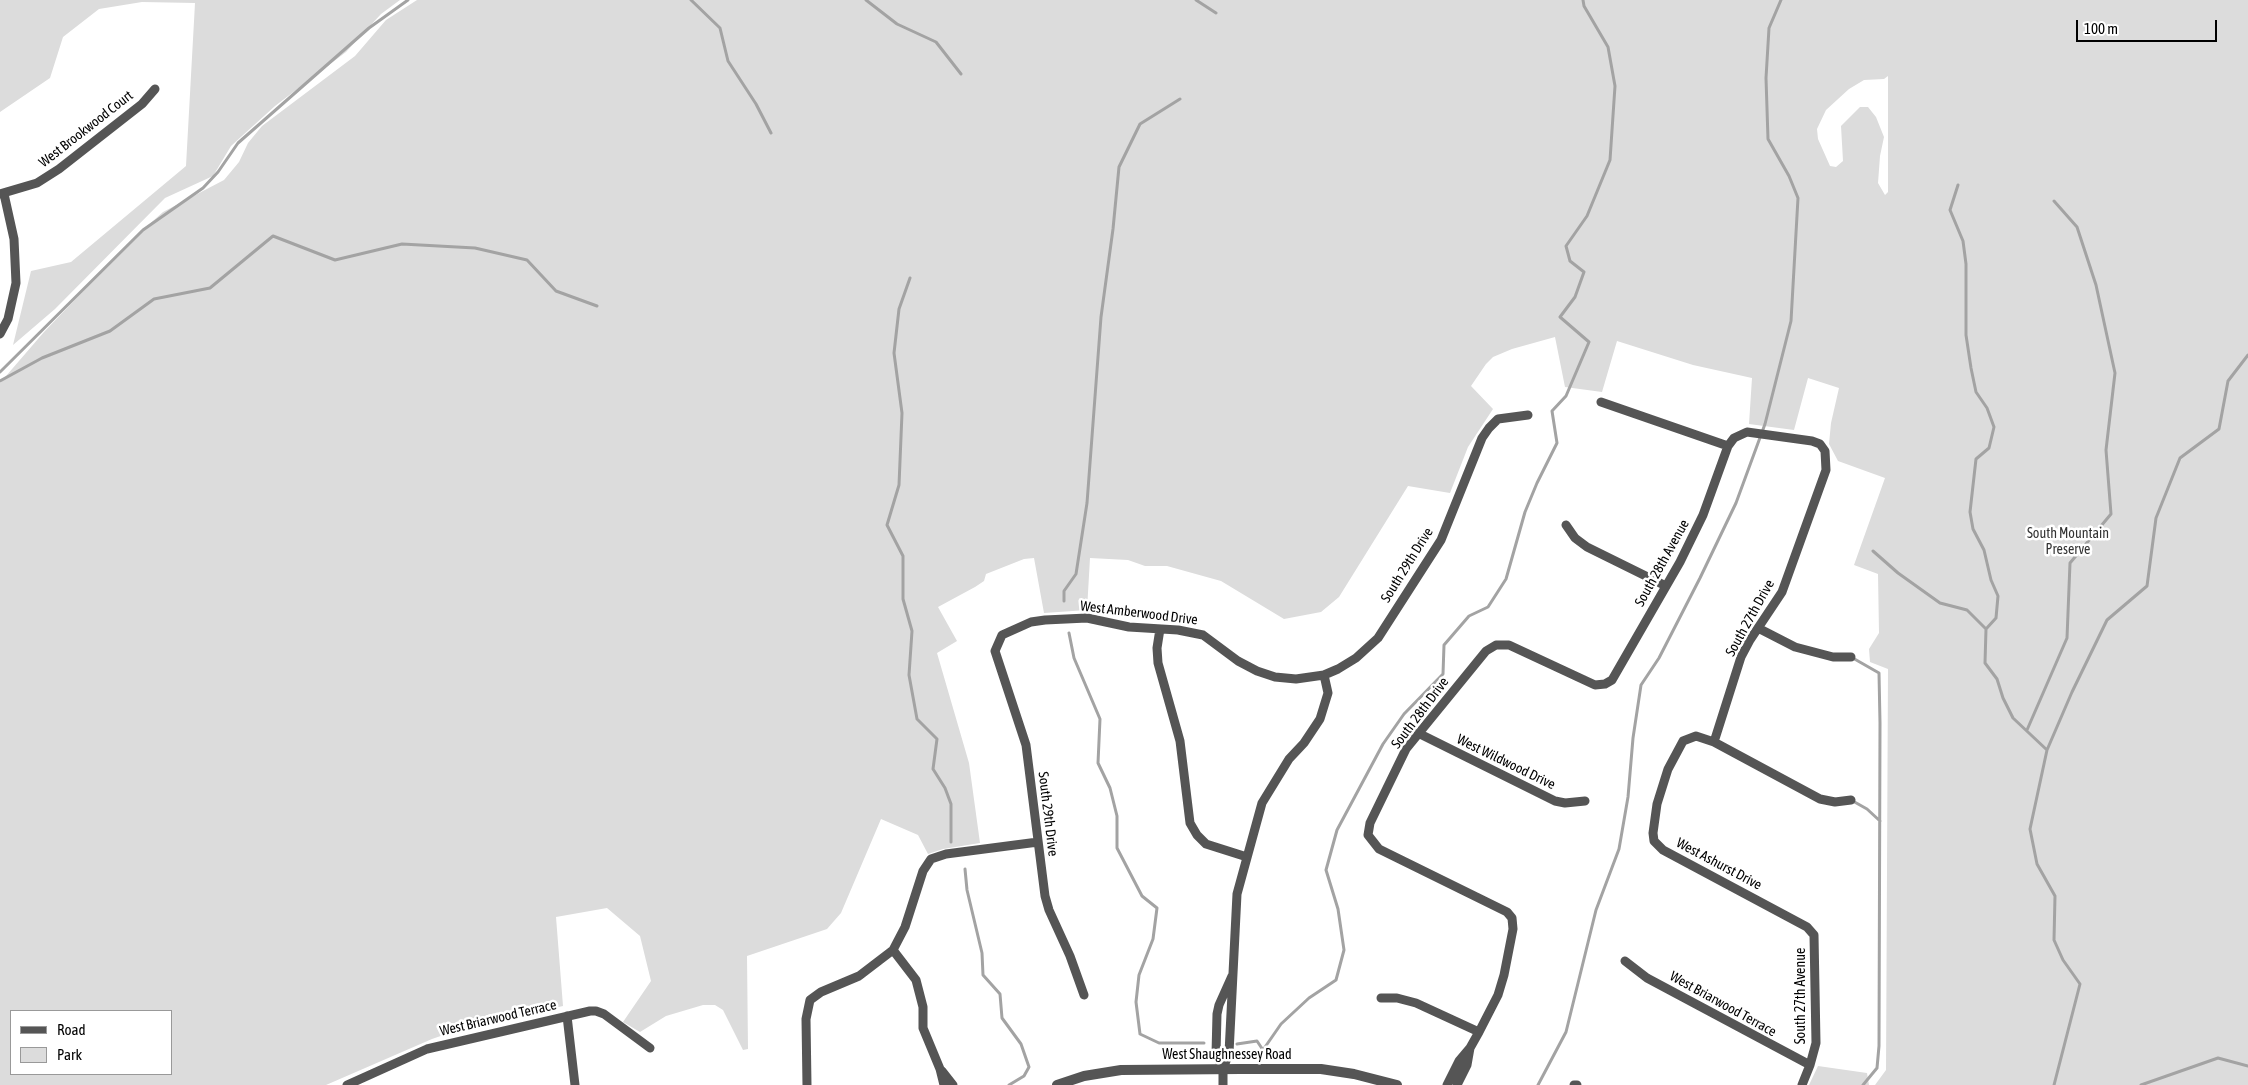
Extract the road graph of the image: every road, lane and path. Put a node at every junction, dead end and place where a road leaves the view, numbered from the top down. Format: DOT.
graph roads {
  1 [pos="155,89"];
  2 [pos="2,194"];
  3 [pos="0,334"];
  4 [pos="1601,402"];
  5 [pos="1528,415"];
  6 [pos="1728,446"];
  7 [pos="1566,525"];
  8 [pos="1666,586"];
  9 [pos="1758,628"];
  10 [pos="1160,629"];
  11 [pos="1002,635"];
  12 [pos="1496,645"];
  13 [pos="1851,657"];
  14 [pos="1324,675"];
  15 [pos="1418,733"];
  16 [pos="1714,742"];
  17 [pos="1850,800"];
  18 [pos="1585,801"];
  19 [pos="1038,842"];
  20 [pos="1247,857"];
  21 [pos="1814,935"];
  22 [pos="893,950"];
  23 [pos="1626,961"];
  24 [pos="1232,974"];
  25 [pos="1084,995"];
  26 [pos="1381,998"];
  27 [pos="567,1016"];
  28 [pos="1217,1024"];
  29 [pos="1230,1025"];
  30 [pos="1479,1032"];
  31 [pos="650,1048"];
  32 [pos="1810,1065"];
  33 [pos="940,1069"];
  34 [pos="1223,1069"];
  35 [pos="1458,1073"];
  36 [pos="347,1085"];
  37 [pos="575,1085"];
  38 [pos="807,1085"];
  39 [pos="944,1085"];
  40 [pos="953,1085"];
  41 [pos="1057,1085"];
  42 [pos="1223,1085"];
  43 [pos="1397,1085"];
  44 [pos="1447,1085"];
  45 [pos="1457,1085"];
  46 [pos="1802,1085"];
  1 -- 2 [label="street, West Brookwood Court"];
  2 -- 3 [label="street"];
  4 -- 6 [label="street"];
  5 -- 14 [label="street, South 29th Drive"];
  6 -- 8 [label="street, South 28th Avenue"];
  6 -- 9 [label="street, South 27th Drive"];
  7 -- 8 [label="street"];
  8 -- 12 [label="street, South 28th Avenue"];
  9 -- 13 [label="street"];
  9 -- 16 [label="street, South 27th Drive"];
  10 -- 11 [label="street, West Amberwood Drive"];
  10 -- 14 [label="street, West Amberwood Drive"];
  10 -- 20 [label="street"];
  11 -- 19 [label="street, South 29th Drive"];
  12 -- 15 [label="street, South 28th Drive"];
  14 -- 20 [label="street"];
  15 -- 18 [label="street, West Wildwood Drive"];
  15 -- 30 [label="street, South 28th Drive"];
  16 -- 17 [label="street"];
  16 -- 21 [label="street, West Ashurst Drive"];
  19 -- 22 [label="street"];
  19 -- 25 [label="street, South 29th Drive"];
  20 -- 24 [label="street"];
  21 -- 32 [label="street, South 27th Avenue"];
  22 -- 33 [label="street"];
  22 -- 38 [label="street"];
  23 -- 32 [label="street, West Briarwood Terrace"];
  24 -- 28 [label="street"];
  24 -- 29 [label="street"];
  26 -- 30 [label="street"];
  27 -- 31 [label="street, West Briarwood Terrace"];
  27 -- 36 [label="street, West Briarwood Terrace"];
  27 -- 37 [label="street"];
  28 -- 29 [label="street"];
  28 -- 34 [label="street"];
  29 -- 34 [label="street"];
  30 -- 35 [label="street"];
  32 -- 46 [label="street, South 27th Avenue"];
  33 -- 39 [label="street"];
  33 -- 40 [label="street"];
  34 -- 41 [label="street, West Shaughnessey Road"];
  34 -- 42 [label="street"];
  34 -- 43 [label="street, West Shaughnessey Road"];
  35 -- 44 [label="street"];
  35 -- 45 [label="street"];
}
